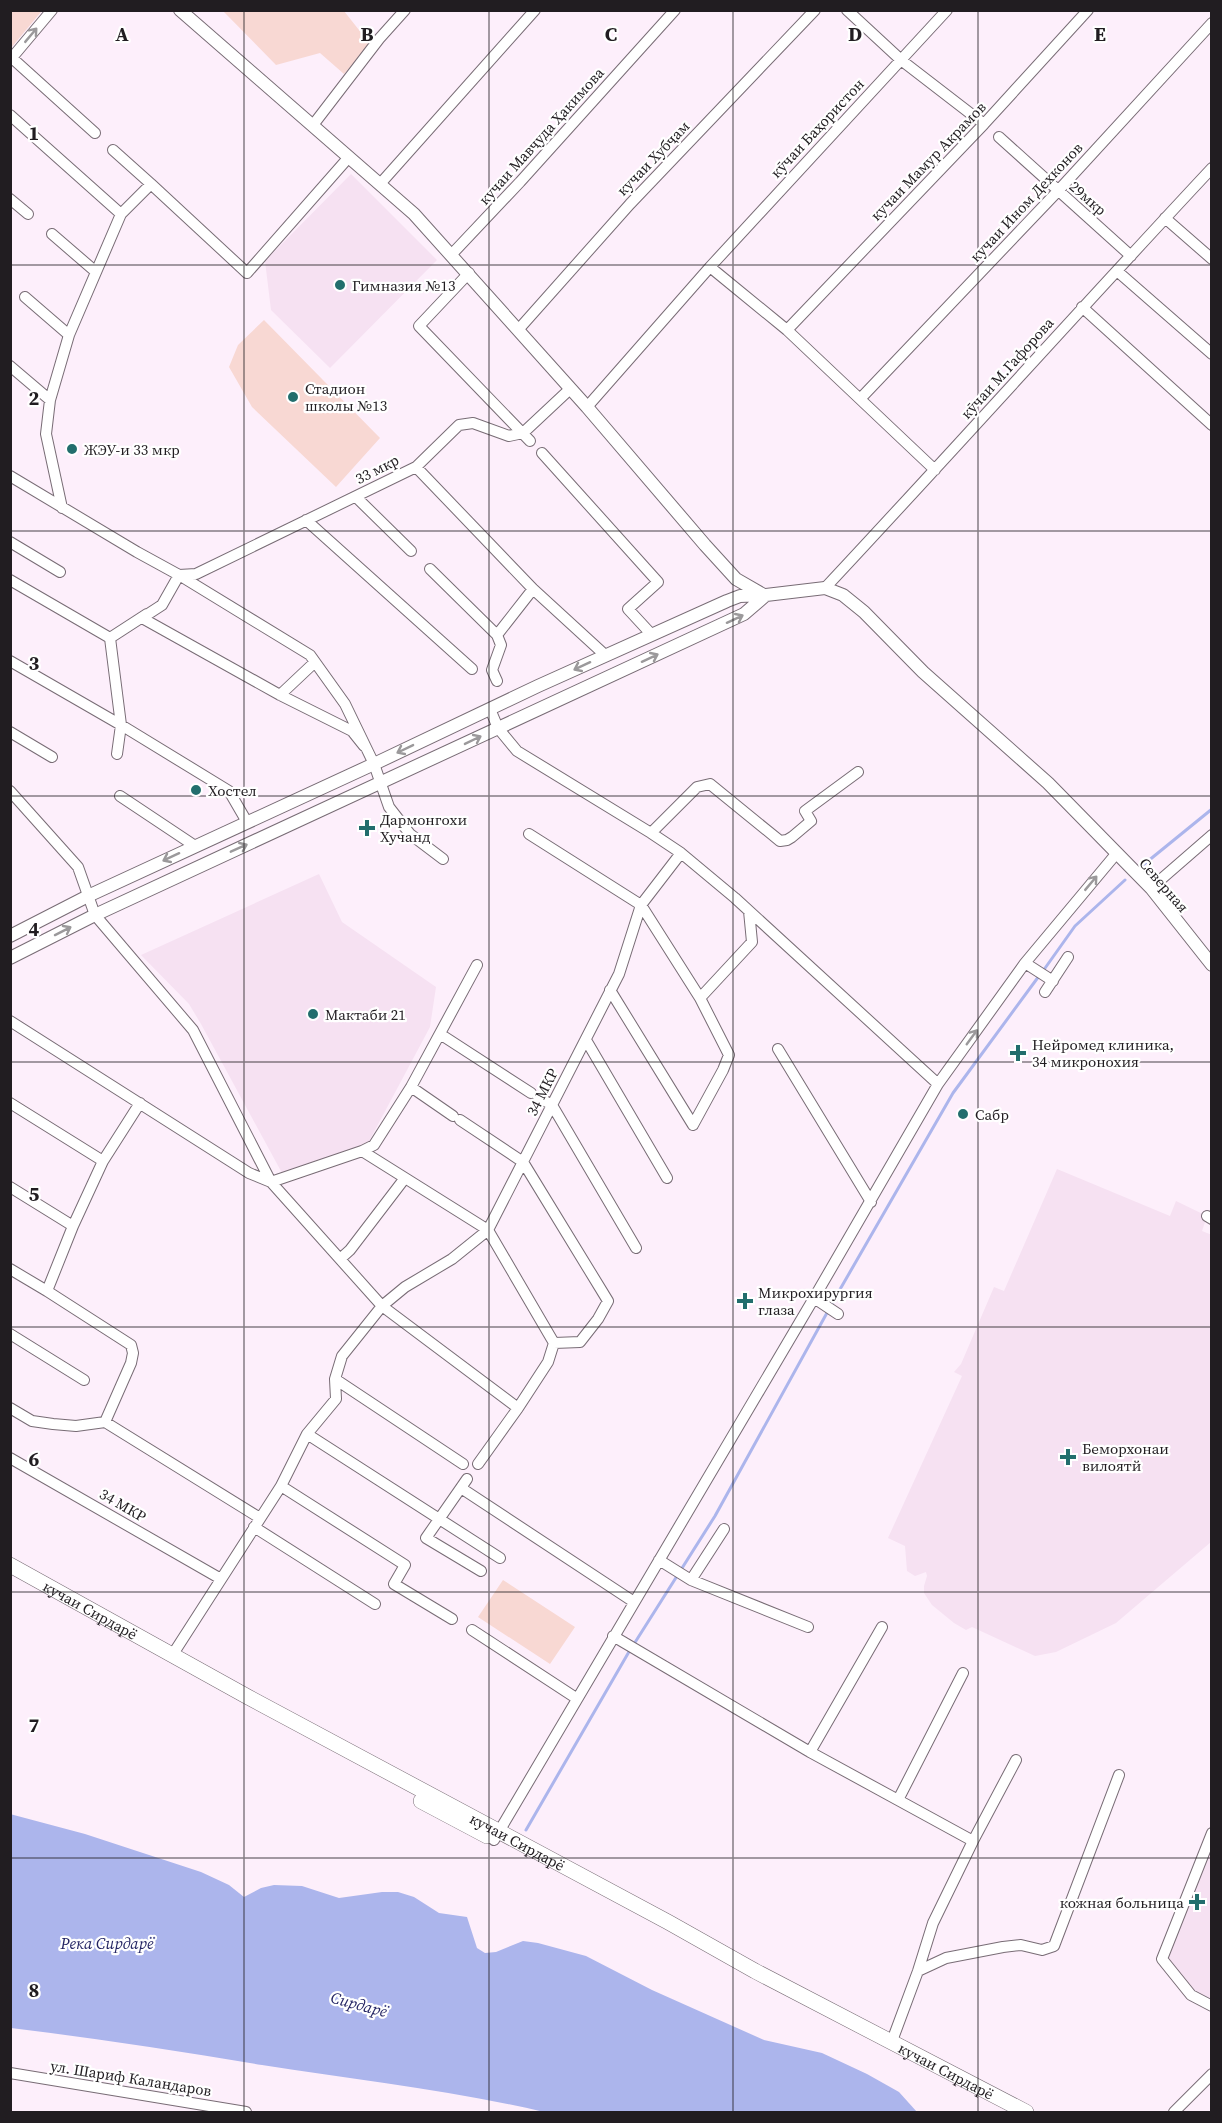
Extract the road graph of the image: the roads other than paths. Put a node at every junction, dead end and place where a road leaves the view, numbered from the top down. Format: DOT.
graph roads {
  1 [pos="52,10"];
  2 [pos="180,10"];
  3 [pos="405,10"];
  4 [pos="535,10"];
  5 [pos="675,10"];
  6 [pos="815,10"];
  7 [pos="847,10"];
  8 [pos="947,10"];
  9 [pos="1088,10"];
  10 [pos="1212,23"];
  11 [pos="11,59"];
  12 [pos="900,60"];
  13 [pos="10,115"];
  14 [pos="984,124"];
  15 [pos="313,125"];
  16 [pos="95,133"];
  17 [pos="999,137"];
  18 [pos="113,150"];
  19 [pos="350,157"];
  20 [pos="1212,168"];
  21 [pos="151,184"];
  22 [pos="380,184"];
  23 [pos="1057,192"];
  24 [pos="10,199"];
  25 [pos="28,214"];
  26 [pos="121,214"];
  27 [pos="1165,218"];
  28 [pos="52,234"];
  29 [pos="452,254"];
  30 [pos="1131,256"];
  31 [pos="1212,259"];
  32 [pos="710,267"];
  33 [pos="1117,271"];
  34 [pos="96,272"];
  35 [pos="468,273"];
  36 [pos="25,297"];
  37 [pos="1082,307"];
  38 [pos="518,330"];
  39 [pos="787,330"];
  40 [pos="69,335"];
  41 [pos="1212,354"];
  42 [pos="10,366"];
  43 [pos="570,389"];
  44 [pos="860,399"];
  45 [pos="50,400"];
  46 [pos="587,406"];
  47 [pos="1212,425"];
  48 [pos="527,437"];
  49 [pos="542,453"];
  50 [pos="416,468"];
  51 [pos="935,470"];
  52 [pos="10,476"];
  53 [pos="356,497"];
  54 [pos="62,508"];
  55 [pos="306,520"];
  56 [pos="10,542"];
  57 [pos="411,551"];
  58 [pos="430,569"];
  59 [pos="60,572"];
  60 [pos="179,575"];
  61 [pos="736,579"];
  62 [pos="10,580"];
  63 [pos="825,588"];
  64 [pos="533,589"];
  65 [pos="766,595"];
  66 [pos="727,601"];
  67 [pos="692,616"];
  68 [pos="142,618"];
  69 [pos="497,635"];
  70 [pos="652,635"];
  71 [pos="700,635"];
  72 [pos="110,638"];
  73 [pos="605,655"];
  74 [pos="10,661"];
  75 [pos="315,662"];
  76 [pos="472,669"];
  77 [pos="497,681"];
  78 [pos="280,695"];
  79 [pos="490,709"];
  80 [pos="121,725"];
  81 [pos="498,728"];
  82 [pos="10,732"];
  83 [pos="364,746"];
  84 [pos="117,754"];
  85 [pos="52,757"];
  86 [pos="374,764"];
  87 [pos="858,772"];
  88 [pos="380,785"];
  89 [pos="10,791"];
  90 [pos="120,796"];
  91 [pos="247,822"];
  92 [pos="651,833"];
  93 [pos="529,834"];
  94 [pos="1212,835"];
  95 [pos="195,846"];
  96 [pos="681,853"];
  97 [pos="1116,854"];
  98 [pos="443,860"];
  99 [pos="1151,888"];
  100 [pos="88,896"];
  101 [pos="641,905"];
  102 [pos="749,911"];
  103 [pos="95,915"];
  104 [pos="10,936"];
  105 [pos="1068,957"];
  106 [pos="10,958"];
  107 [pos="1025,963"];
  108 [pos="477,965"];
  109 [pos="1212,965"];
  110 [pos="1045,976"];
  111 [pos="610,990"];
  112 [pos="1045,992"];
  113 [pos="700,998"];
  114 [pos="10,1021"];
  115 [pos="440,1034"];
  116 [pos="586,1040"];
  117 [pos="778,1049"];
  118 [pos="938,1084"];
  119 [pos="411,1087"];
  120 [pos="10,1103"];
  121 [pos="140,1103"];
  122 [pos="552,1105"];
  123 [pos="362,1151"];
  124 [pos="103,1161"];
  125 [pos="523,1162"];
  126 [pos="405,1178"];
  127 [pos="667,1178"];
  128 [pos="271,1182"];
  129 [pos="10,1187"];
  130 [pos="871,1202"];
  131 [pos="73,1226"];
  132 [pos="488,1230"];
  133 [pos="636,1248"];
  134 [pos="340,1259"];
  135 [pos="10,1269"];
  136 [pos="47,1291"];
  137 [pos="814,1298"];
  138 [pos="382,1306"];
  139 [pos="838,1314"];
  140 [pos="10,1334"];
  141 [pos="554,1343"];
  142 [pos="335,1378"];
  143 [pos="84,1380"];
  144 [pos="10,1408"];
  145 [pos="518,1408"];
  146 [pos="105,1422"];
  147 [pos="307,1434"];
  148 [pos="10,1458"];
  149 [pos="463,1464"];
  150 [pos="478,1464"];
  151 [pos="281,1486"];
  152 [pos="440,1518"];
  153 [pos="257,1522"];
  154 [pos="724,1529"];
  155 [pos="500,1558"];
  156 [pos="658,1560"];
  157 [pos="10,1565"];
  158 [pos="481,1571"];
  159 [pos="10,1576"];
  160 [pos="221,1579"];
  161 [pos="692,1580"];
  162 [pos="634,1602"];
  163 [pos="375,1604"];
  164 [pos="452,1619"];
  165 [pos="808,1627"];
  166 [pos="882,1627"];
  167 [pos="472,1630"];
  168 [pos="613,1636"];
  169 [pos="173,1654"];
  170 [pos="963,1673"];
  171 [pos="576,1698"];
  172 [pos="810,1752"];
  173 [pos="1016,1760"];
  174 [pos="1119,1775"];
  175 [pos="898,1800"];
  176 [pos="1212,1833"];
  177 [pos="496,1835"];
  178 [pos="973,1841"];
  179 [pos="918,1971"];
  180 [pos="1212,2006"];
  181 [pos="891,2046"];
  182 [pos="10,2073"];
  183 [pos="1212,2074"];
  184 [pos="246,2112"];
  185 [pos="1009,2112"];
  186 [pos="1026,2112"];
  187 [pos="1174,2112"];
  11 -- 1 [label="street, one-way"];
  2 -- 15 [label="main road"];
  3 -- 15 [label="street"];
  4 -- 22 [label="street"];
  5 -- 29 [label="street, кучаи Мавҷуда Ҳакимова"];
  6 -- 38 [label="street, кучаи Хубҷам"];
  7 -- 12 [label="street"];
  8 -- 12 [label="street, кӯчаи Баҳористон"];
  9 -- 14 [label="street, кучаи Мамур Акрамов"];
  10 -- 23 [label="street, кучаи Ином Дехконов"];
  11 -- 16 [label="street"];
  12 -- 14 [label="street"];
  12 -- 32 [label="street, кӯчаи Баҳористон"];
  13 -- 26 [label="street"];
  14 -- 39 [label="street, кучаи Мамур Акрамов"];
  15 -- 19 [label="main road"];
  17 -- 23 [label="street, 29мкр"];
  18 -- 21 [label="street"];
  19 -- 21 [label="street"];
  19 -- 22 [label="main road"];
  20 -- 27 [label="street, кӯчаи М.Гафорова"];
  21 -- 26 [label="street"];
  22 -- 29 [label="main road"];
  23 -- 30 [label="street, 29мкр"];
  23 -- 44 [label="street, кучаи Ином Дехконов"];
  24 -- 25 [label="street"];
  26 -- 34 [label="street"];
  27 -- 30 [label="street, кӯчаи М.Гафорова"];
  27 -- 31 [label="street"];
  28 -- 34 [label="street"];
  29 -- 35 [label="main road"];
  30 -- 33 [label="street, кӯчаи М.Гафорова"];
  32 -- 39 [label="street"];
  32 -- 46 [label="street, кӯчаи Баҳористон"];
  33 -- 37 [label="street, кӯчаи М.Гафорова"];
  33 -- 41 [label="street"];
  34 -- 40 [label="street"];
  35 -- 38 [label="main road"];
  35 -- 48 [label="street"];
  36 -- 40 [label="street"];
  37 -- 47 [label="street"];
  37 -- 51 [label="street, кӯчаи М.Гафорова"];
  38 -- 43 [label="main road"];
  39 -- 44 [label="street"];
  40 -- 45 [label="street"];
  42 -- 45 [label="street"];
  43 -- 46 [label="main road"];
  43 -- 48 [label="street"];
  44 -- 51 [label="street"];
  45 -- 54 [label="street"];
  46 -- 61 [label="main road"];
  48 -- 50 [label="street, 33 мкр"];
  49 -- 70 [label="street"];
  50 -- 53 [label="street, 33 мкр"];
  50 -- 64 [label="street"];
  51 -- 63 [label="street, кӯчаи М.Гафорова"];
  52 -- 54 [label="street"];
  53 -- 55 [label="street, 33 мкр"];
  53 -- 57 [label="street"];
  54 -- 60 [label="street"];
  55 -- 60 [label="street, 33 мкр"];
  55 -- 76 [label="street"];
  56 -- 59 [label="street"];
  58 -- 69 [label="street"];
  60 -- 68 [label="street"];
  60 -- 75 [label="street"];
  61 -- 65 [label="main road"];
  61 -- 66 [label="main road"];
  62 -- 72 [label="street"];
  63 -- 65 [label="main road"];
  63 -- 97 [label="main road, Северная"];
  64 -- 69 [label="street"];
  64 -- 73 [label="street"];
  65 -- 66 [label="main road"];
  71 -- 65 [label="main road, one-way"];
  66 -- 67 [label="main road"];
  67 -- 70 [label="main road"];
  67 -- 71 [label="main road"];
  68 -- 72 [label="street"];
  68 -- 78 [label="street"];
  69 -- 77 [label="street"];
  70 -- 73 [label="main road"];
  81 -- 71 [label="main road, one-way"];
  72 -- 80 [label="street"];
  73 -- 79 [label="main road, one-way"];
  74 -- 80 [label="street"];
  75 -- 78 [label="street"];
  75 -- 83 [label="street"];
  78 -- 83 [label="street"];
  79 -- 81 [label="street"];
  79 -- 86 [label="main road, one-way"];
  80 -- 84 [label="street"];
  80 -- 91 [label="street"];
  88 -- 81 [label="main road, one-way"];
  81 -- 92 [label="street"];
  82 -- 85 [label="street"];
  83 -- 86 [label="street"];
  86 -- 88 [label="street"];
  86 -- 91 [label="main road"];
  87 -- 92 [label="street"];
  88 -- 98 [label="street"];
  103 -- 88 [label="main road, one-way"];
  89 -- 100 [label="street"];
  90 -- 95 [label="street"];
  91 -- 95 [label="main road"];
  92 -- 96 [label="street"];
  93 -- 101 [label="street"];
  94 -- 99 [label="street"];
  95 -- 100 [label="main road, one-way"];
  96 -- 101 [label="street, 34 МКР"];
  96 -- 102 [label="street"];
  97 -- 99 [label="main road, Северная"];
  107 -- 97 [label="street, one-way"];
  99 -- 109 [label="main road, Северная"];
  100 -- 103 [label="street"];
  100 -- 104 [label="main road"];
  101 -- 111 [label="street, 34 МКР"];
  101 -- 113 [label="street"];
  102 -- 113 [label="street"];
  102 -- 118 [label="street"];
  106 -- 103 [label="main road, one-way"];
  103 -- 128 [label="street"];
  105 -- 110 [label="street"];
  107 -- 110 [label="street"];
  118 -- 107 [label="street, one-way"];
  108 -- 115 [label="street"];
  110 -- 112 [label="street"];
  111 -- 113 [label="street"];
  111 -- 116 [label="street, 34 МКР"];
  114 -- 121 [label="street"];
  115 -- 119 [label="street"];
  115 -- 122 [label="street"];
  116 -- 122 [label="street, 34 МКР"];
  116 -- 127 [label="street"];
  117 -- 130 [label="street"];
  118 -- 130 [label="street"];
  119 -- 123 [label="street"];
  119 -- 125 [label="street"];
  120 -- 124 [label="street"];
  121 -- 124 [label="street"];
  121 -- 128 [label="street"];
  122 -- 125 [label="street, 34 МКР"];
  122 -- 133 [label="street"];
  123 -- 126 [label="street"];
  123 -- 128 [label="street"];
  124 -- 131 [label="street"];
  125 -- 132 [label="street, 34 МКР"];
  125 -- 141 [label="street"];
  126 -- 132 [label="street"];
  126 -- 134 [label="street"];
  128 -- 134 [label="street"];
  129 -- 131 [label="street"];
  130 -- 137 [label="street"];
  131 -- 136 [label="street"];
  132 -- 138 [label="street"];
  132 -- 141 [label="street"];
  134 -- 138 [label="street"];
  135 -- 136 [label="street"];
  136 -- 146 [label="street"];
  137 -- 139 [label="street"];
  137 -- 156 [label="street"];
  138 -- 142 [label="street"];
  138 -- 145 [label="street"];
  140 -- 143 [label="street"];
  141 -- 145 [label="street"];
  142 -- 147 [label="street"];
  142 -- 149 [label="street"];
  144 -- 146 [label="street"];
  145 -- 150 [label="street"];
  146 -- 153 [label="street"];
  147 -- 151 [label="street"];
  147 -- 152 [label="street"];
  148 -- 160 [label="street, 34 МКР"];
  151 -- 153 [label="street"];
  151 -- 164 [label="street"];
  152 -- 155 [label="street"];
  152 -- 158 [label="street"];
  152 -- 162 [label="street"];
  153 -- 160 [label="street"];
  153 -- 163 [label="street"];
  154 -- 161 [label="street"];
  156 -- 161 [label="street"];
  156 -- 162 [label="street"];
  157 -- 169 [label="highway, кучаи Сирдарё"];
  159 -- 177 [label="highway"];
  160 -- 169 [label="street"];
  161 -- 165 [label="street"];
  162 -- 168 [label="street"];
  166 -- 172 [label="street"];
  167 -- 171 [label="street"];
  168 -- 171 [label="street"];
  168 -- 172 [label="street"];
  169 -- 177 [label="highway, кучаи Сирдарё"];
  170 -- 175 [label="street"];
  171 -- 177 [label="street"];
  172 -- 175 [label="street"];
  173 -- 178 [label="street"];
  174 -- 179 [label="street"];
  175 -- 178 [label="street"];
  176 -- 180 [label="street"];
  177 -- 181 [label="highway"];
  178 -- 179 [label="street"];
  179 -- 181 [label="street"];
  181 -- 185 [label="highway"];
  181 -- 186 [label="highway, кучаи Сирдарё"];
  182 -- 184 [label="street, ул. Шариф Каландаров"];
  183 -- 187 [label="street"];
}
